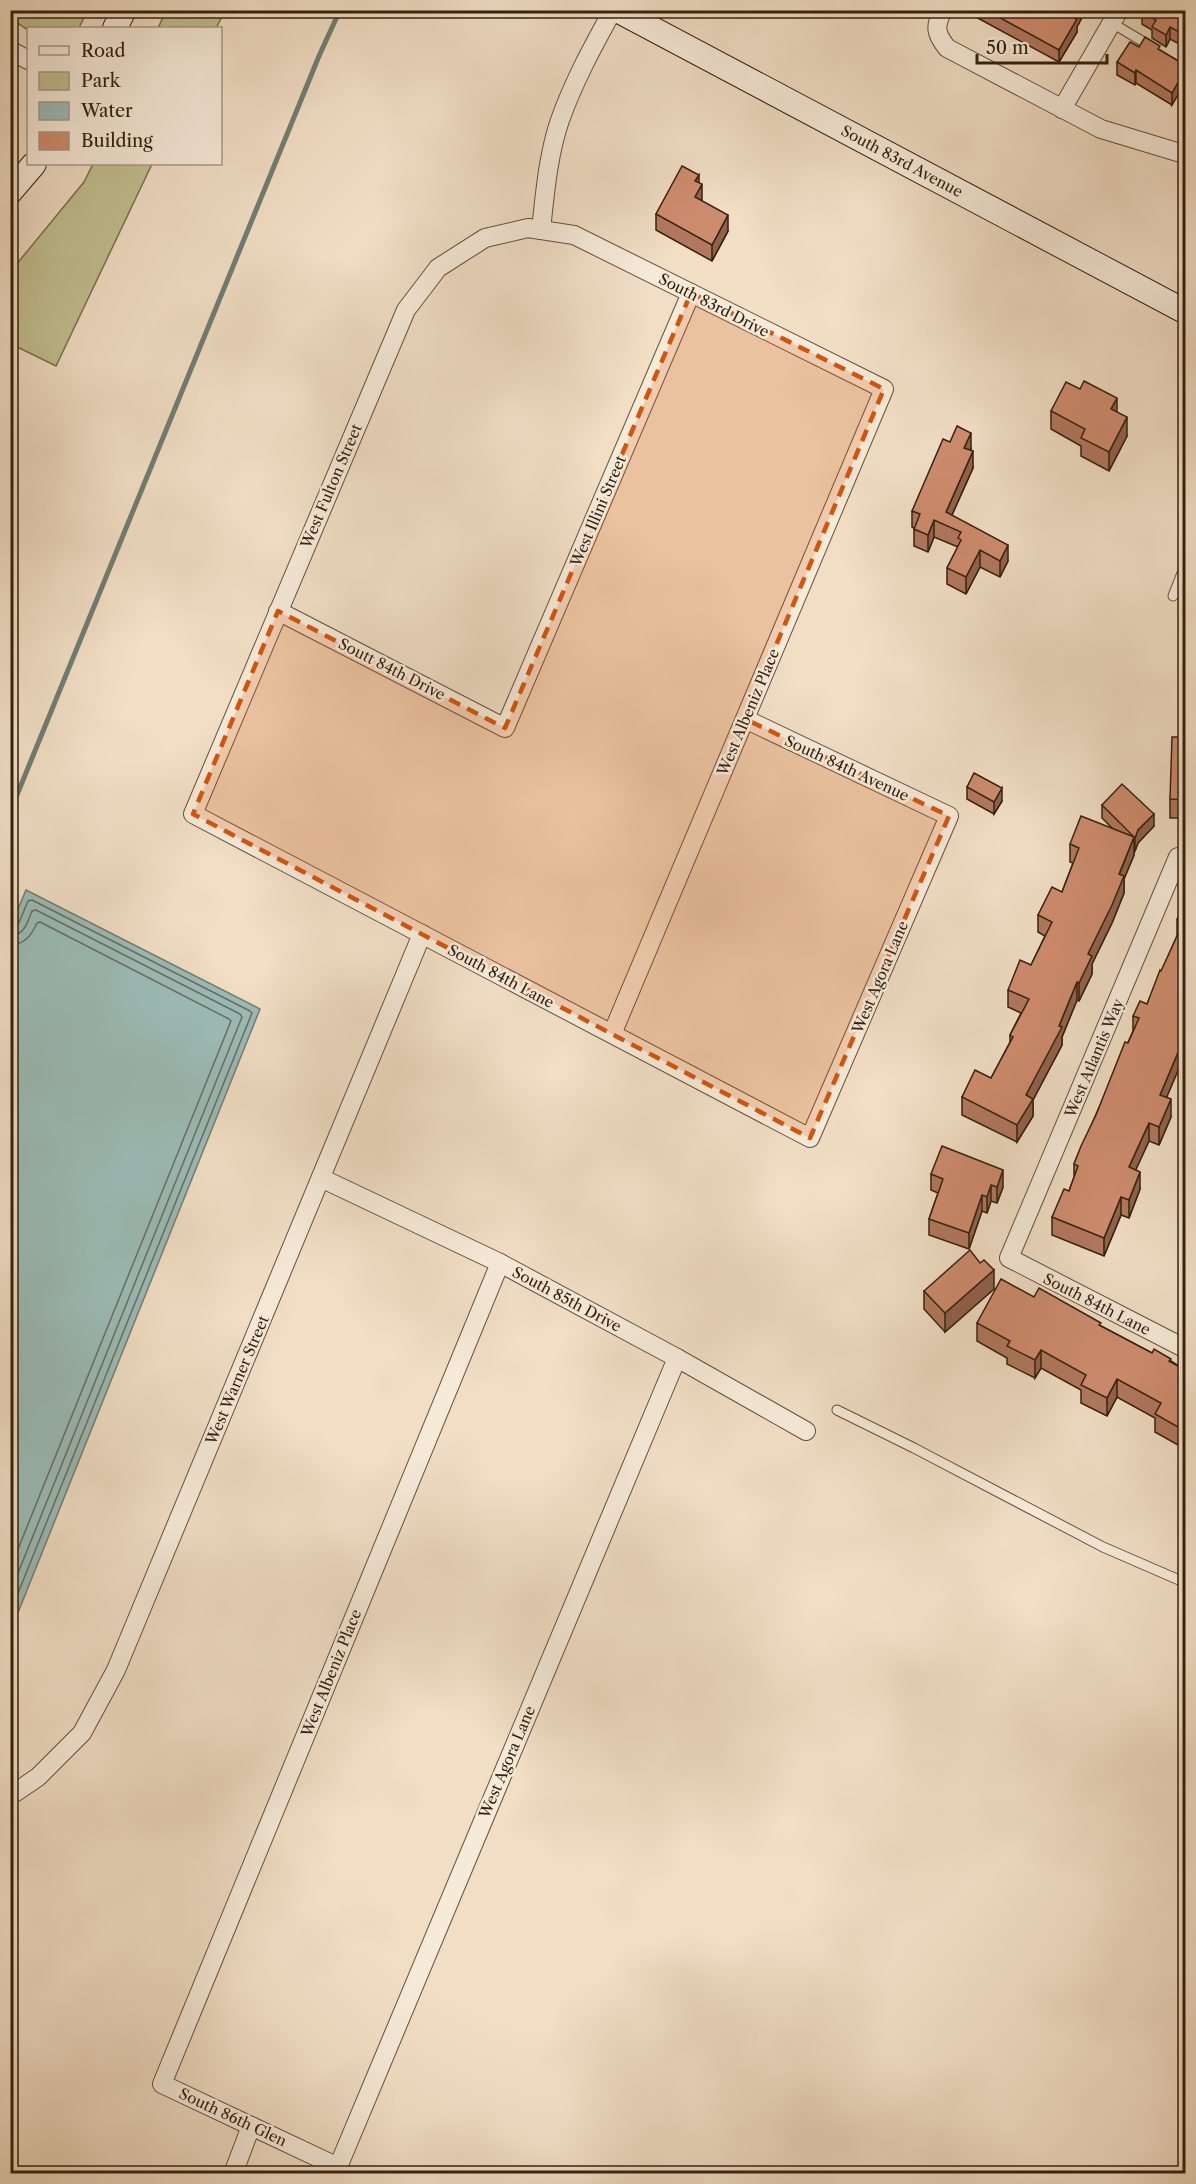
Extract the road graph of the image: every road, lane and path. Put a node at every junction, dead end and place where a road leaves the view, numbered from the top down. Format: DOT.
graph roads {
  1 [pos="124,10"];
  2 [pos="615,10"];
  3 [pos="943,10"];
  4 [pos="1116,17"];
  5 [pos="116,27"];
  6 [pos="10,50"];
  7 [pos="1158,50"];
  8 [pos="27,59"];
  9 [pos="1062,109"];
  10 [pos="1185,153"];
  11 [pos="33,165"];
  12 [pos="10,192"];
  13 [pos="541,230"];
  14 [pos="691,293"];
  15 [pos="1185,312"];
  16 [pos="884,390"];
  17 [pos="1185,563"];
  18 [pos="1173,596"];
  19 [pos="279,611"];
  20 [pos="745,719"];
  21 [pos="505,728"];
  22 [pos="193,814"];
  23 [pos="950,816"];
  24 [pos="1182,859"];
  25 [pos="422,934"];
  26 [pos="612,1034"];
  27 [pos="810,1138"];
  28 [pos="321,1178"];
  29 [pos="1009,1258"];
  30 [pos="500,1263"];
  31 [pos="1185,1349"];
  32 [pos="677,1358"];
  33 [pos="837,1410"];
  34 [pos="806,1431"];
  35 [pos="1185,1583"];
  36 [pos="10,1796"];
  37 [pos="162,2084"];
  38 [pos="251,2126"];
  39 [pos="338,2167"];
  40 [pos="233,2174"];
  1 -- 5 [label="main road"];
  2 -- 13 [label="street"];
  2 -- 15 [label="main road, South 83rd Avenue"];
  3 -- 9 [label="street"];
  4 -- 7 [label="lane"];
  4 -- 9 [label="street"];
  6 -- 8 [label="street"];
  9 -- 10 [label="street"];
  11 -- 12 [label="main road"];
  13 -- 14 [label="street, South 83rd Drive"];
  13 -- 19 [label="street, West Fulton Street"];
  14 -- 16 [label="street, South 83rd Drive"];
  14 -- 21 [label="street, West Illini Street"];
  16 -- 20 [label="street, West Albeniz Place"];
  17 -- 18 [label="lane"];
  19 -- 21 [label="street, Soutt 84th Drive"];
  19 -- 22 [label="street, West Fulton Street"];
  20 -- 23 [label="street, South 84th Avenue"];
  20 -- 26 [label="street, West Albeniz Place"];
  22 -- 25 [label="street, South 84th Lane"];
  23 -- 27 [label="street, West Agora Lane"];
  24 -- 29 [label="street, West Atlantis Way"];
  25 -- 26 [label="street, South 84th Lane"];
  25 -- 28 [label="street, West Warner Street"];
  26 -- 27 [label="street, South 84th Lane"];
  28 -- 30 [label="street, South 85th Drive"];
  28 -- 36 [label="street, West Warner Street"];
  29 -- 31 [label="street, South 84th Lane"];
  30 -- 32 [label="street, South 85th Drive"];
  30 -- 37 [label="street, West Albeniz Place"];
  32 -- 34 [label="street, South 85th Drive"];
  32 -- 39 [label="street, West Agora Lane"];
  33 -- 35 [label="lane"];
  37 -- 38 [label="street, South 86th Glen"];
  38 -- 39 [label="street, South 86th Glen"];
  38 -- 40 [label="street"];
}
